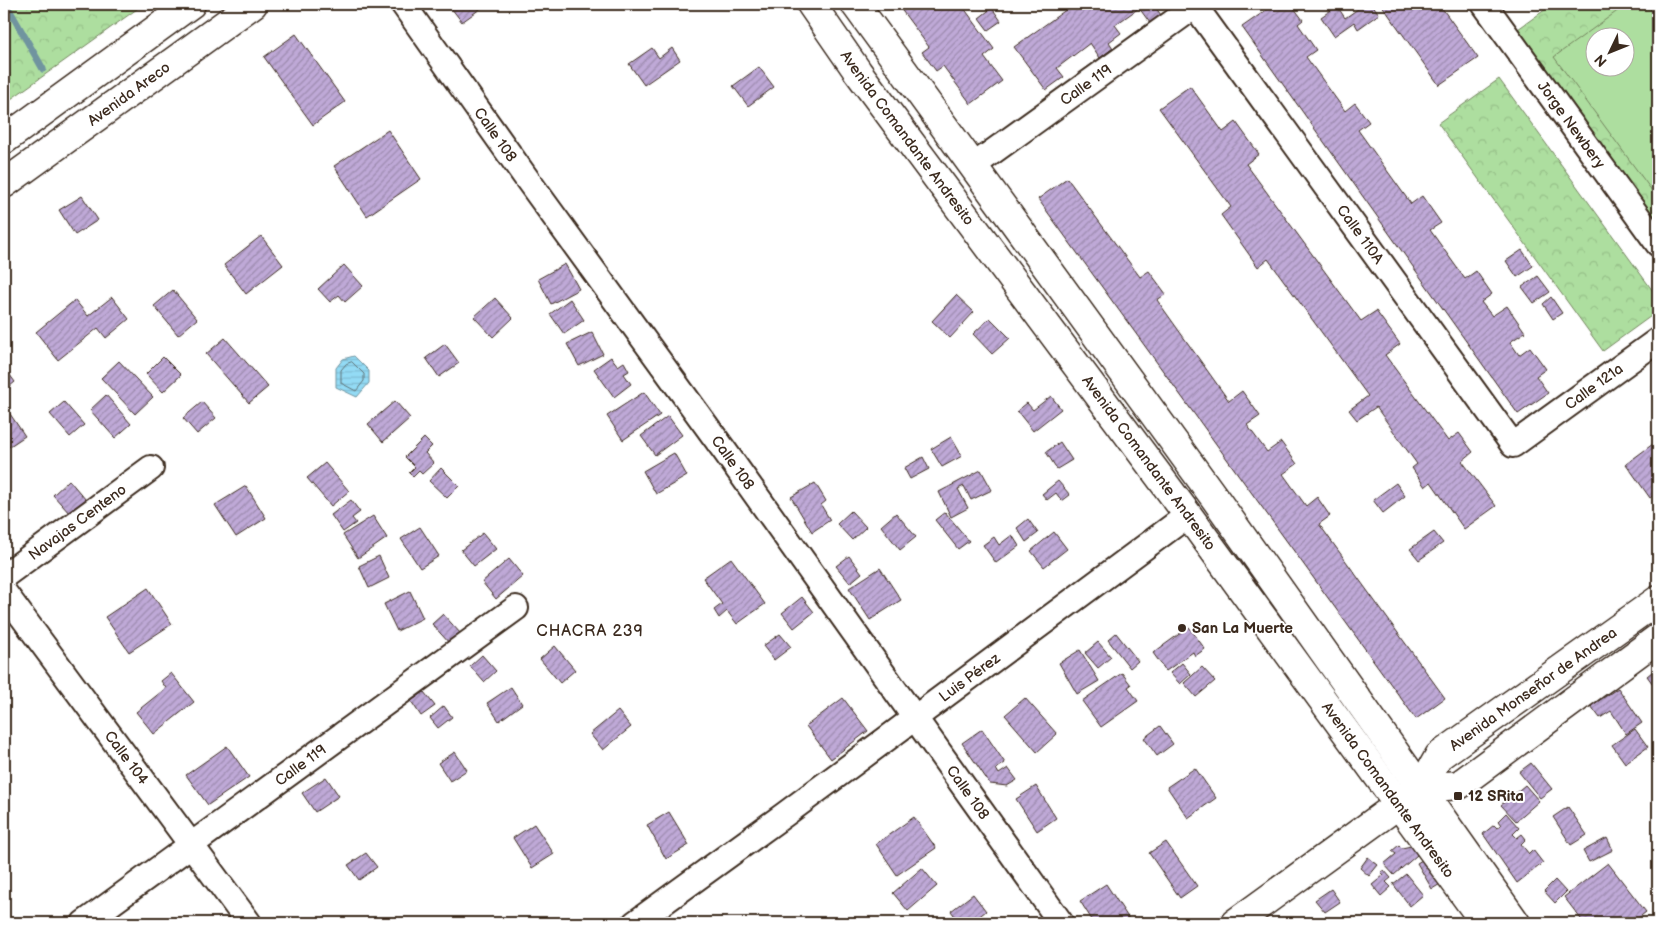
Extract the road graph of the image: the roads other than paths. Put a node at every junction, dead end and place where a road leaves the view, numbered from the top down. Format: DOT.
graph roads {
  1 [pos="192,4"];
  2 [pos="252,4"];
  3 [pos="403,4"];
  4 [pos="810,4"];
  5 [pos="855,4"];
  6 [pos="1196,5"];
  7 [pos="1494,7"];
  8 [pos="4,140"];
  9 [pos="973,166"];
  10 [pos="4,184"];
  11 [pos="1658,244"];
  12 [pos="1658,340"];
  13 [pos="1531,432"];
  14 [pos="150,468"];
  15 [pos="1188,515"];
  16 [pos="4,576"];
  17 [pos="4,592"];
  18 [pos="1658,600"];
  19 [pos="516,608"];
  20 [pos="1658,638"];
  21 [pos="914,719"];
  22 [pos="1421,788"];
  23 [pos="1399,804"];
  24 [pos="192,845"];
  25 [pos="84,923"];
  26 [pos="248,923"];
  27 [pos="635,923"];
  28 [pos="1061,923"];
  29 [pos="1235,923"];
  30 [pos="1485,923"];
  31 [pos="1516,923"];
  1 -- 8 [label="main road"];
  2 -- 10 [label="main road, Avenida Areco"];
  3 -- 21 [label="street, Calle 108"];
  4 -- 15 [label="main road, Avenida Comandante Andresito"];
  5 -- 9 [label="main road, Avenida Comandante Andresito"];
  6 -- 9 [label="street, Calle 119"];
  6 -- 13 [label="street, Calle 110A"];
  7 -- 11 [label="street, Jorge Newbery"];
  9 -- 22 [label="main road, Avenida Comandante Andresito"];
  12 -- 13 [label="street, Calle 121a"];
  14 -- 16 [label="street, Navajas Centeno"];
  15 -- 21 [label="street, Luis Pérez"];
  15 -- 23 [label="main road, Avenida Comandante Andresito"];
  17 -- 24 [label="street, Calle 104"];
  18 -- 22 [label="main road, Avenida Monseñor de Andrea"];
  19 -- 24 [label="street, Calle 119"];
  20 -- 22 [label="main road"];
  21 -- 27 [label="street, Luis Pérez"];
  21 -- 28 [label="street, Calle 108"];
  22 -- 23 [label="main road, Avenida Monseñor de Andrea"];
  22 -- 31 [label="main road, Avenida Comandante Andresito"];
  23 -- 29 [label="main road, Avenida Monseñor de Andrea"];
  23 -- 30 [label="main road, Avenida Comandante Andresito"];
  24 -- 25 [label="street, Calle 119"];
  24 -- 26 [label="street, Calle 104"];
}
